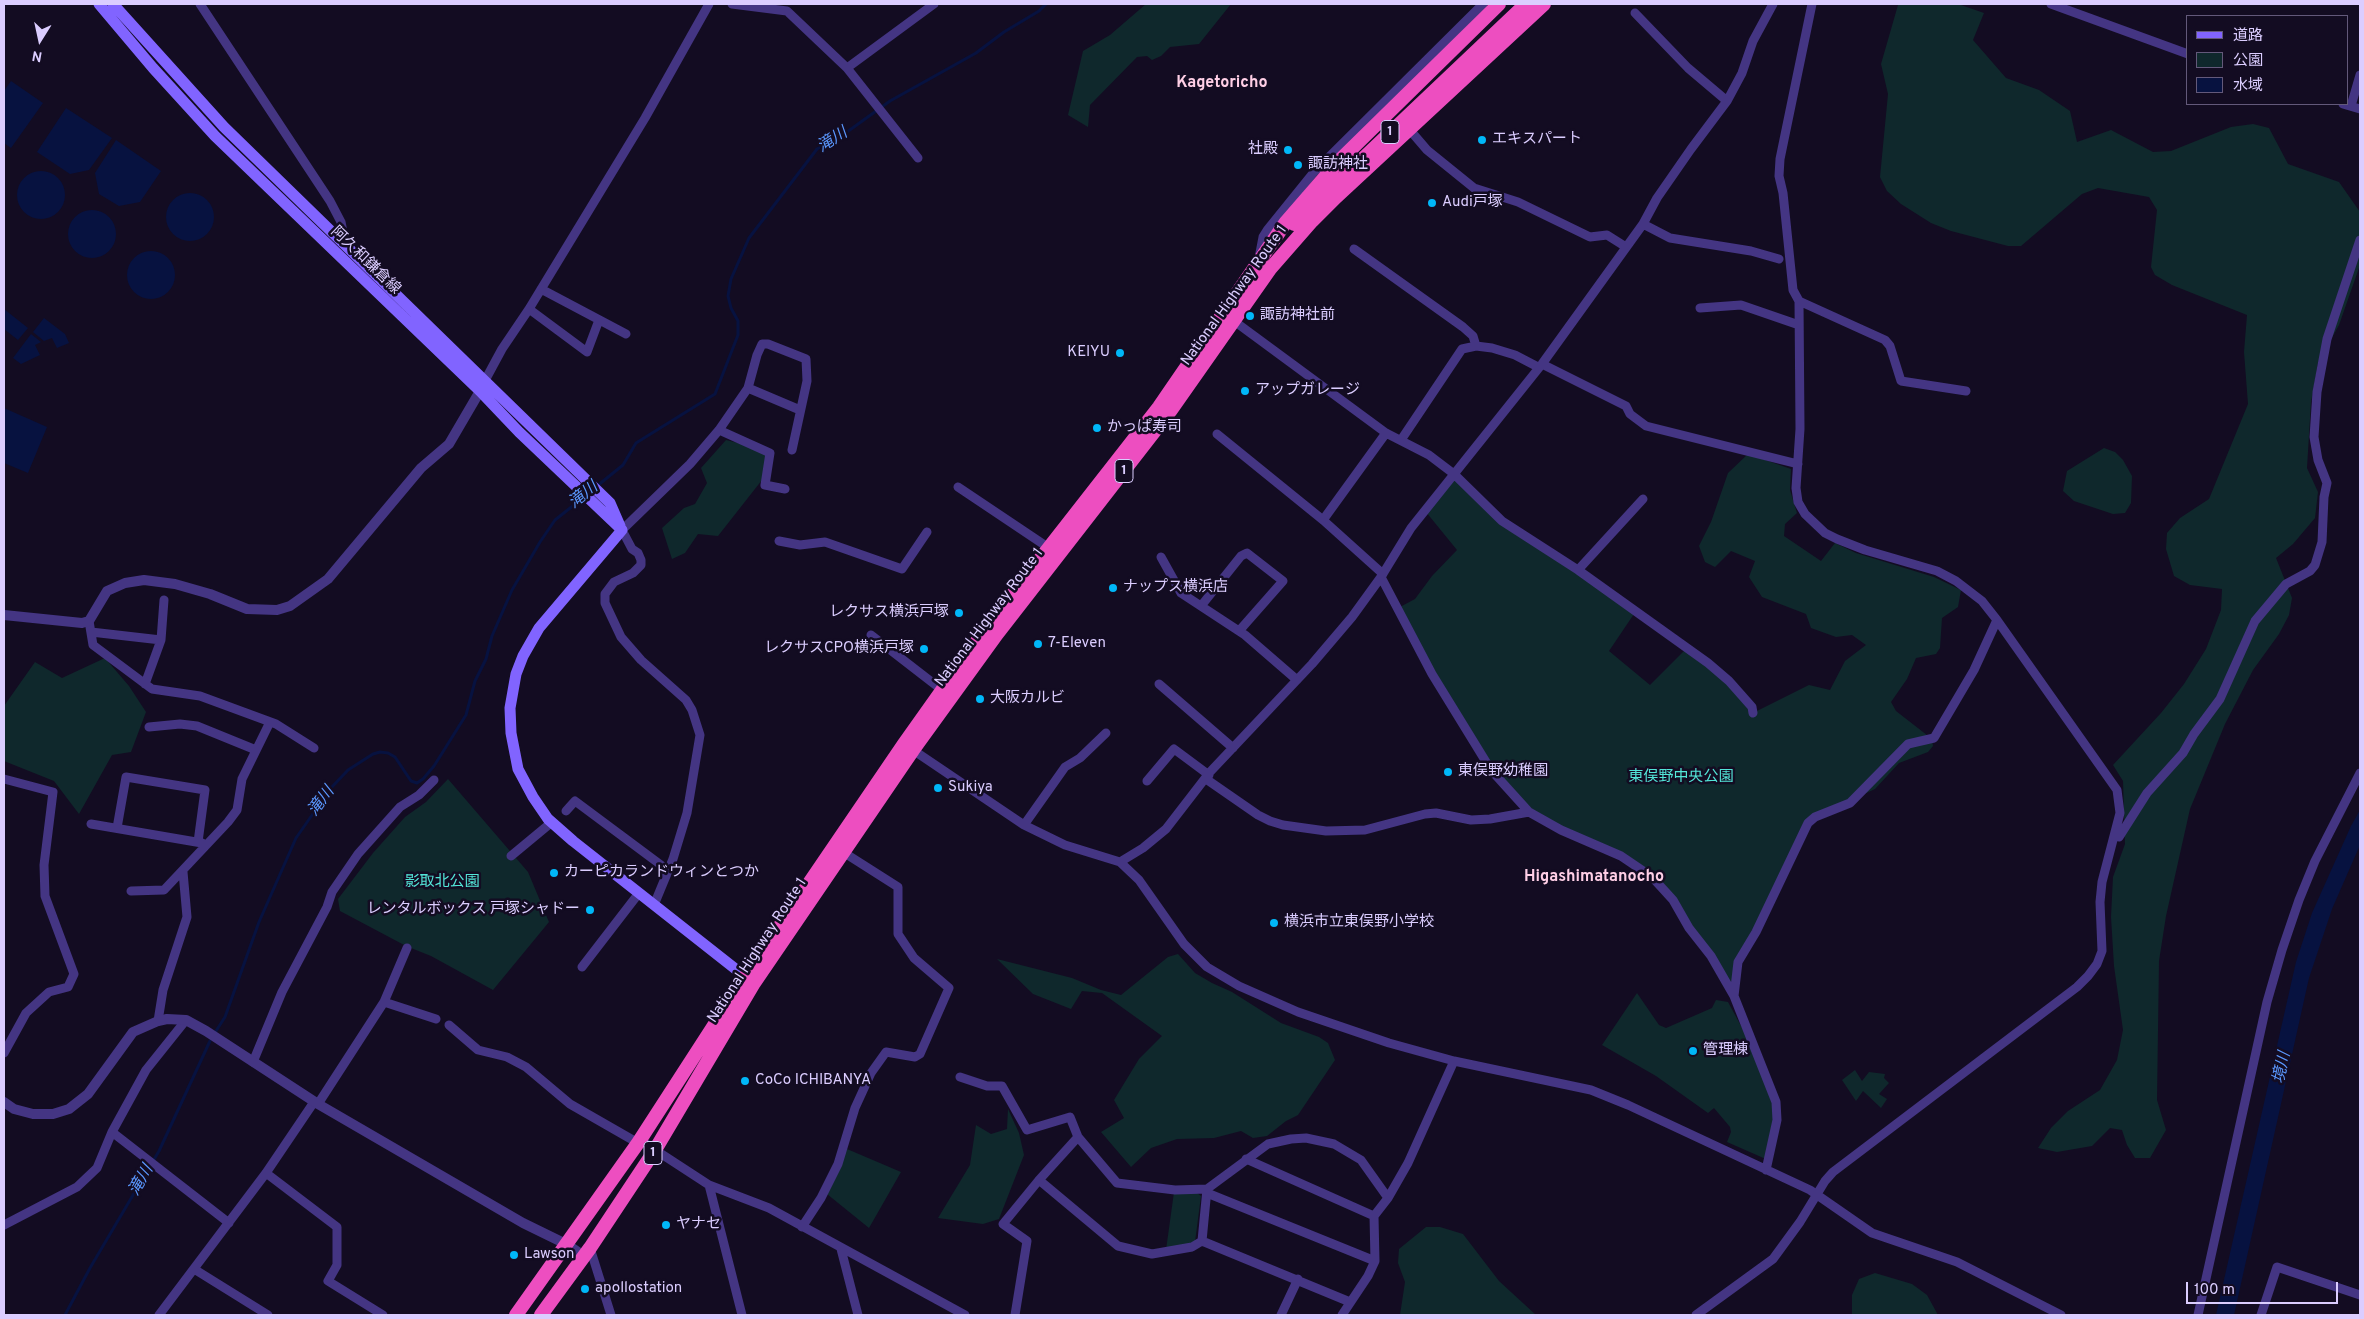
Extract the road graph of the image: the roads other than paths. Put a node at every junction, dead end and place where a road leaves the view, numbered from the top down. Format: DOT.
graph roads {
  1 [pos="99,4"];
  2 [pos="114,4"];
  3 [pos="200,4"];
  4 [pos="710,4"];
  5 [pos="732,4"];
  6 [pos="934,4"];
  7 [pos="1483,4"];
  8 [pos="1499,4"];
  9 [pos="1526,4"];
  10 [pos="1544,4"];
  11 [pos="1773,4"];
  12 [pos="1812,4"];
  13 [pos="2051,4"];
  14 [pos="1635,13"];
  15 [pos="2186,53"];
  16 [pos="847,68"];
  17 [pos="2360,75"];
  18 [pos="1727,101"];
  19 [pos="2352,106"];
  20 [pos="1408,129"];
  21 [pos="918,158"];
  22 [pos="1643,224"];
  23 [pos="340,239"];
  24 [pos="2360,240"];
  25 [pos="1626,247"];
  26 [pos="1354,249"];
  27 [pos="1779,259"];
  28 [pos="1258,264"];
  29 [pos="541,289"];
  30 [pos="1799,301"];
  31 [pos="1700,308"];
  32 [pos="529,309"];
  33 [pos="599,320"];
  34 [pos="1234,321"];
  35 [pos="1799,325"];
  36 [pos="626,334"];
  37 [pos="1476,346"];
  38 [pos="1540,365"];
  39 [pos="482,386"];
  40 [pos="748,388"];
  41 [pos="1966,390"];
  42 [pos="800,410"];
  43 [pos="719,430"];
  44 [pos="1386,433"];
  45 [pos="1217,434"];
  46 [pos="1401,440"];
  47 [pos="792,450"];
  48 [pos="1798,464"];
  49 [pos="1454,474"];
  50 [pos="958,487"];
  51 [pos="785,489"];
  52 [pos="1643,499"];
  53 [pos="1323,520"];
  54 [pos="622,530"];
  55 [pos="927,532"];
  56 [pos="778,541"];
  57 [pos="1049,548"];
  58 [pos="1161,557"];
  59 [pos="1578,570"];
  60 [pos="1382,576"];
  61 [pos="164,600"];
  62 [pos="1201,606"];
  63 [pos="4,615"];
  64 [pos="1997,620"];
  65 [pos="90,626"];
  66 [pos="1240,631"];
  67 [pos="870,635"];
  68 [pos="162,640"];
  69 [pos="1296,680"];
  70 [pos="145,684"];
  71 [pos="1159,684"];
  72 [pos="942,690"];
  73 [pos="1753,713"];
  74 [pos="270,722"];
  75 [pos="149,727"];
  76 [pos="1106,733"];
  77 [pos="908,747"];
  78 [pos="314,748"];
  79 [pos="1233,748"];
  80 [pos="256,750"];
  81 [pos="2360,773"];
  82 [pos="1207,777"];
  83 [pos="4,779"];
  84 [pos="434,780"];
  85 [pos="1147,781"];
  86 [pos="566,811"];
  87 [pos="1529,812"];
  88 [pos="552,822"];
  89 [pos="91,824"];
  90 [pos="1024,825"];
  91 [pos="117,828"];
  92 [pos="198,842"];
  93 [pos="208,844"];
  94 [pos="842,852"];
  95 [pos="511,856"];
  96 [pos="2109,857"];
  97 [pos="1120,862"];
  98 [pos="669,871"];
  99 [pos="183,872"];
  100 [pos="131,892"];
  101 [pos="639,893"];
  102 [pos="654,905"];
  103 [pos="407,948"];
  104 [pos="582,967"];
  105 [pos="750,980"];
  106 [pos="1734,996"];
  107 [pos="384,1002"];
  108 [pos="436,1018"];
  109 [pos="186,1020"];
  110 [pos="158,1021"];
  111 [pos="449,1025"];
  112 [pos="4,1053"];
  113 [pos="1454,1061"];
  114 [pos="253,1062"];
  115 [pos="960,1077"];
  116 [pos="4,1102"];
  117 [pos="316,1103"];
  118 [pos="112,1132"];
  119 [pos="1078,1137"];
  120 [pos="639,1141"];
  121 [pos="655,1150"];
  122 [pos="1246,1159"];
  123 [pos="1766,1170"];
  124 [pos="266,1173"];
  125 [pos="1039,1180"];
  126 [pos="708,1185"];
  127 [pos="1207,1191"];
  128 [pos="1816,1194"];
  129 [pos="1388,1198"];
  130 [pos="1374,1216"];
  131 [pos="229,1223"];
  132 [pos="4,1225"];
  133 [pos="802,1227"];
  134 [pos="1202,1241"];
  135 [pos="568,1244"];
  136 [pos="841,1249"];
  137 [pos="587,1252"];
  138 [pos="1375,1260"];
  139 [pos="194,1269"];
  140 [pos="1298,1279"];
  141 [pos="2360,1295"];
  142 [pos="1350,1302"];
  143 [pos="159,1315"];
  144 [pos="268,1315"];
  145 [pos="384,1315"];
  146 [pos="516,1315"];
  147 [pos="540,1315"];
  148 [pos="611,1315"];
  149 [pos="742,1315"];
  150 [pos="858,1315"];
  151 [pos="965,1315"];
  152 [pos="1015,1315"];
  153 [pos="1281,1315"];
  154 [pos="1342,1315"];
  155 [pos="1697,1315"];
  156 [pos="2060,1315"];
  157 [pos="2198,1315"];
  158 [pos="2261,1315"];
  1 -- 39 [label="main road, 阿久和鎌倉線"];
  2 -- 23 [label="main road, 阿久和鎌倉線"];
  3 -- 23 [label="street"];
  4 -- 29 [label="street"];
  5 -- 16 [label="street"];
  6 -- 16 [label="street"];
  7 -- 28 [label="street"];
  8 -- 28 [label="highway, National Highway Route 1 / 1"];
  9 -- 28 [label="highway, 1"];
  10 -- 20 [label="highway, National Highway Route 1 / 1"];
  11 -- 18 [label="street"];
  12 -- 30 [label="street"];
  13 -- 15 [label="street"];
  14 -- 18 [label="street"];
  16 -- 21 [label="street"];
  17 -- 19 [label="street"];
  18 -- 22 [label="street"];
  20 -- 25 [label="street"];
  20 -- 34 [label="highway, National Highway Route 1 / 1"];
  22 -- 25 [label="street"];
  22 -- 27 [label="street"];
  23 -- 39 [label="main road, 阿久和鎌倉線"];
  24 -- 96 [label="street"];
  25 -- 38 [label="street"];
  26 -- 37 [label="street"];
  28 -- 57 [label="highway, National Highway Route 1 / 1"];
  29 -- 32 [label="street"];
  29 -- 33 [label="street"];
  30 -- 35 [label="street"];
  30 -- 41 [label="street"];
  31 -- 35 [label="street"];
  32 -- 33 [label="street"];
  32 -- 39 [label="street"];
  33 -- 36 [label="street"];
  34 -- 44 [label="street"];
  34 -- 77 [label="highway, National Highway Route 1 / 1"];
  35 -- 48 [label="street"];
  37 -- 38 [label="street"];
  37 -- 46 [label="street"];
  38 -- 48 [label="street"];
  38 -- 49 [label="street"];
  39 -- 54 [label="main road, 阿久和鎌倉線"];
  39 -- 65 [label="street"];
  40 -- 42 [label="street"];
  40 -- 42 [label="street"];
  40 -- 43 [label="street"];
  42 -- 47 [label="street"];
  43 -- 51 [label="street"];
  43 -- 54 [label="street"];
  44 -- 46 [label="street"];
  44 -- 53 [label="street"];
  45 -- 53 [label="street"];
  46 -- 49 [label="street"];
  48 -- 64 [label="street"];
  49 -- 59 [label="street"];
  49 -- 60 [label="street"];
  50 -- 57 [label="street"];
  52 -- 59 [label="street"];
  53 -- 60 [label="street"];
  54 -- 88 [label="main road"];
  54 -- 98 [label="street"];
  55 -- 56 [label="street"];
  57 -- 72 [label="highway, National Highway Route 1 / 1"];
  58 -- 62 [label="street"];
  59 -- 73 [label="street"];
  60 -- 69 [label="street"];
  60 -- 87 [label="street"];
  61 -- 68 [label="street"];
  62 -- 66 [label="street"];
  62 -- 66 [label="street"];
  63 -- 65 [label="street"];
  64 -- 96 [label="street"];
  64 -- 106 [label="street"];
  65 -- 68 [label="street"];
  65 -- 70 [label="street"];
  66 -- 69 [label="street"];
  67 -- 72 [label="street"];
  68 -- 70 [label="street"];
  69 -- 79 [label="street"];
  70 -- 74 [label="street"];
  71 -- 79 [label="street"];
  72 -- 77 [label="highway, National Highway Route 1 / 1"];
  74 -- 78 [label="street"];
  74 -- 80 [label="street"];
  75 -- 80 [label="street"];
  76 -- 90 [label="street"];
  77 -- 90 [label="street"];
  77 -- 94 [label="highway, National Highway Route 1 / 1"];
  77 -- 105 [label="highway, National Highway Route 1 / 1"];
  79 -- 82 [label="street"];
  80 -- 93 [label="street"];
  81 -- 157 [label="street"];
  82 -- 85 [label="street"];
  82 -- 87 [label="street"];
  82 -- 97 [label="street"];
  83 -- 112 [label="street"];
  84 -- 114 [label="street"];
  86 -- 98 [label="street"];
  87 -- 106 [label="street"];
  88 -- 95 [label="street"];
  88 -- 101 [label="main road"];
  89 -- 91 [label="street"];
  90 -- 97 [label="street"];
  91 -- 92 [label="street"];
  91 -- 92 [label="street"];
  92 -- 93 [label="street"];
  93 -- 99 [label="street"];
  94 -- 105 [label="highway, National Highway Route 1 / 1"];
  94 -- 133 [label="street"];
  96 -- 128 [label="street"];
  97 -- 113 [label="street"];
  98 -- 102 [label="street"];
  99 -- 100 [label="street"];
  99 -- 110 [label="street"];
  101 -- 102 [label="main road"];
  101 -- 104 [label="street"];
  102 -- 105 [label="main road"];
  103 -- 107 [label="street"];
  105 -- 120 [label="highway, National Highway Route 1 / 1"];
  105 -- 121 [label="highway, National Highway Route 1 / 1"];
  106 -- 123 [label="street"];
  107 -- 108 [label="street"];
  107 -- 117 [label="street"];
  109 -- 110 [label="street"];
  109 -- 114 [label="street"];
  109 -- 118 [label="street"];
  110 -- 116 [label="street"];
  111 -- 120 [label="street"];
  113 -- 123 [label="street"];
  113 -- 129 [label="street"];
  114 -- 117 [label="street"];
  115 -- 119 [label="street"];
  117 -- 124 [label="street"];
  117 -- 135 [label="street"];
  118 -- 131 [label="street"];
  118 -- 132 [label="street"];
  119 -- 125 [label="street"];
  119 -- 127 [label="street"];
  120 -- 121 [label="street"];
  120 -- 135 [label="highway, National Highway Route 1 / 1"];
  121 -- 126 [label="street"];
  121 -- 137 [label="highway, National Highway Route 1 / 1"];
  122 -- 127 [label="street"];
  122 -- 129 [label="street"];
  122 -- 130 [label="street"];
  123 -- 128 [label="street"];
  124 -- 131 [label="street"];
  124 -- 145 [label="street"];
  125 -- 134 [label="street"];
  125 -- 152 [label="street"];
  126 -- 133 [label="street"];
  126 -- 149 [label="street"];
  127 -- 134 [label="street"];
  127 -- 138 [label="street"];
  128 -- 155 [label="street"];
  128 -- 156 [label="street"];
  129 -- 130 [label="street"];
  130 -- 138 [label="street"];
  131 -- 139 [label="street"];
  133 -- 136 [label="street"];
  134 -- 140 [label="street"];
  135 -- 137 [label="street"];
  135 -- 146 [label="highway, National Highway Route 1 / 1"];
  136 -- 150 [label="street"];
  136 -- 151 [label="street"];
  137 -- 147 [label="highway, National Highway Route 1 / 1"];
  137 -- 148 [label="street"];
  138 -- 142 [label="street"];
  139 -- 143 [label="street"];
  139 -- 144 [label="street"];
  140 -- 142 [label="street"];
  140 -- 153 [label="street"];
  141 -- 158 [label="street"];
  142 -- 154 [label="street"];
}
